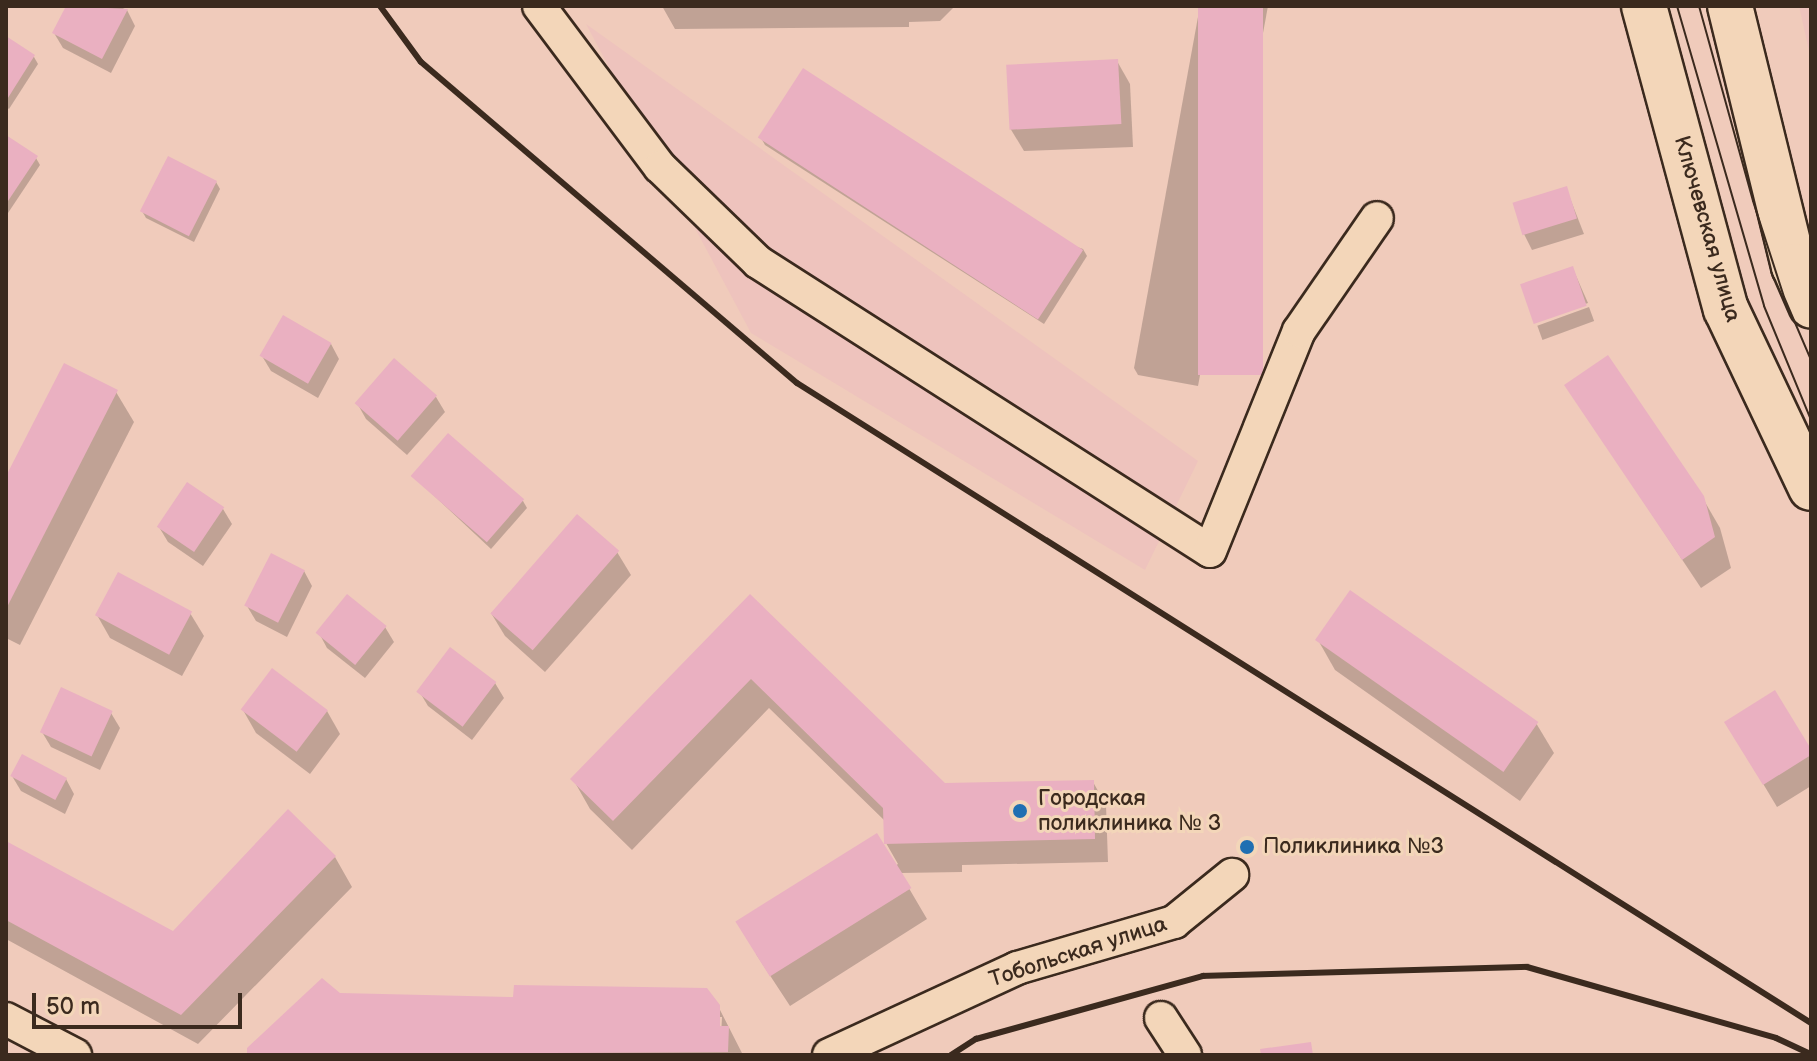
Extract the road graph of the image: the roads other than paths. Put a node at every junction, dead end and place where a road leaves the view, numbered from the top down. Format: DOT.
graph roads {
  1 [pos="539,6"];
  2 [pos="1644,6"];
  3 [pos="1730,6"];
  4 [pos="1377,218"];
  5 [pos="1811,305"];
  6 [pos="1811,488"];
  7 [pos="1232,875"];
  8 [pos="1161,1018"];
  9 [pos="6,1019"];
  10 [pos="75,1055"];
  11 [pos="829,1055"];
  12 [pos="1185,1055"];
  1 -- 4 [label="street"];
  2 -- 6 [label="main road, Ключевская улица"];
  3 -- 5 [label="main road"];
  7 -- 11 [label="street, Тобольская улица"];
  8 -- 12 [label="street"];
  9 -- 10 [label="street"];
}
